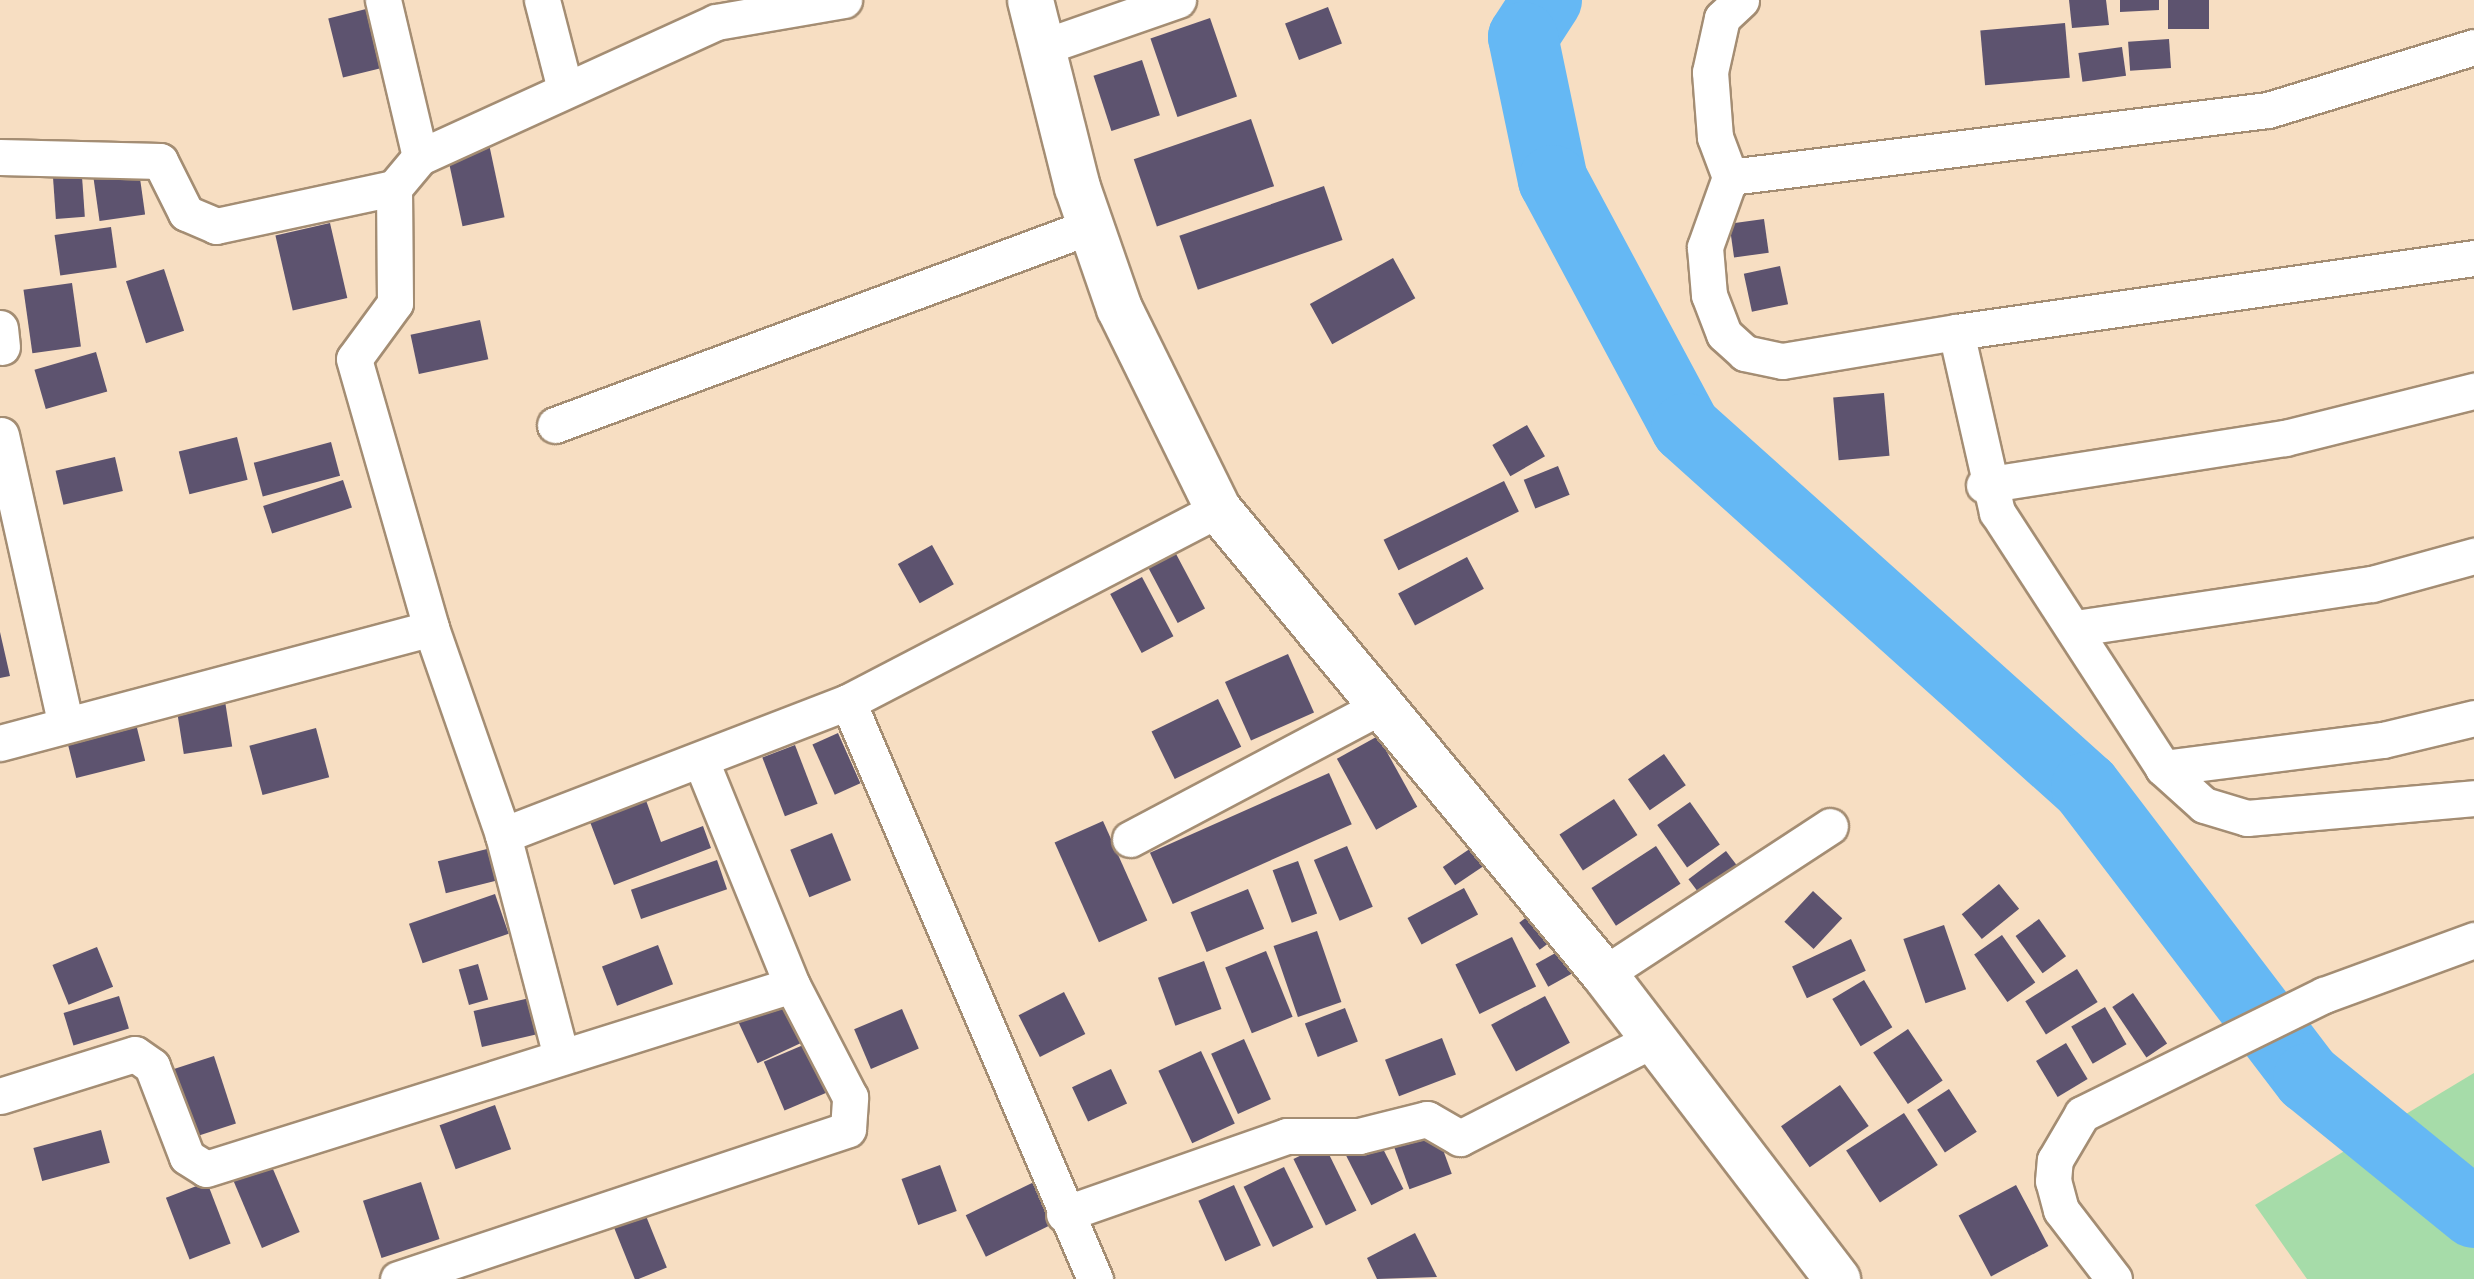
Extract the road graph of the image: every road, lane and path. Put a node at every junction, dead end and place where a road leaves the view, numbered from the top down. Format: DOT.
graph roads {
  1 [pos="384,0"];
  2 [pos="542,0"];
  3 [pos="844,0"];
  4 [pos="1030,0"];
  5 [pos="1178,0"];
  6 [pos="1741,0"];
  7 [pos="1043,47"];
  8 [pos="2474,47"];
  9 [pos="565,89"];
  10 [pos="0,157"];
  11 [pos="420,157"];
  12 [pos="1730,177"];
  13 [pos="394,188"];
  14 [pos="1091,226"];
  15 [pos="2474,258"];
  16 [pos="1956,332"];
  17 [pos="2474,391"];
  18 [pos="554,425"];
  19 [pos="2,435"];
  20 [pos="1984,485"];
  21 [pos="1218,509"];
  22 [pos="2474,556"];
  23 [pos="431,628"];
  24 [pos="2076,628"];
  25 [pos="848,702"];
  26 [pos="1381,706"];
  27 [pos="2474,718"];
  28 [pos="66,725"];
  29 [pos="0,743"];
  30 [pos="702,763"];
  31 [pos="2163,768"];
  32 [pos="2474,798"];
  33 [pos="1830,826"];
  34 [pos="503,835"];
  35 [pos="1130,839"];
  36 [pos="2474,940"];
  37 [pos="1604,974"];
  38 [pos="792,985"];
  39 [pos="1650,1041"];
  40 [pos="561,1056"];
  41 [pos="0,1096"];
  42 [pos="1064,1214"];
  43 [pos="398,1279"];
  44 [pos="1095,1279"];
  45 [pos="1837,1279"];
  46 [pos="2114,1279"];
  1 -- 11 [label="street"];
  2 -- 9 [label="street"];
  3 -- 9 [label="street"];
  4 -- 7 [label="street"];
  5 -- 7 [label="street"];
  6 -- 12 [label="street"];
  7 -- 14 [label="street"];
  8 -- 12 [label="street"];
  9 -- 11 [label="street"];
  10 -- 13 [label="street"];
  11 -- 13 [label="street"];
  12 -- 16 [label="street"];
  13 -- 23 [label="street"];
  14 -- 18 [label="street"];
  14 -- 21 [label="street"];
  15 -- 16 [label="street"];
  16 -- 20 [label="street"];
  17 -- 20 [label="street"];
  19 -- 28 [label="street"];
  20 -- 24 [label="street"];
  21 -- 25 [label="street"];
  21 -- 26 [label="street"];
  22 -- 24 [label="street"];
  23 -- 28 [label="street"];
  23 -- 34 [label="street"];
  24 -- 31 [label="street"];
  25 -- 30 [label="street"];
  25 -- 42 [label="street"];
  26 -- 35 [label="street"];
  26 -- 37 [label="street"];
  27 -- 31 [label="street"];
  28 -- 29 [label="street"];
  30 -- 34 [label="street"];
  30 -- 38 [label="street"];
  31 -- 32 [label="street"];
  33 -- 37 [label="street"];
  34 -- 40 [label="street"];
  36 -- 46 [label="street"];
  37 -- 39 [label="street"];
  38 -- 40 [label="street"];
  38 -- 43 [label="street"];
  39 -- 42 [label="street"];
  39 -- 45 [label="street"];
  40 -- 41 [label="street"];
  42 -- 44 [label="street"];
}
